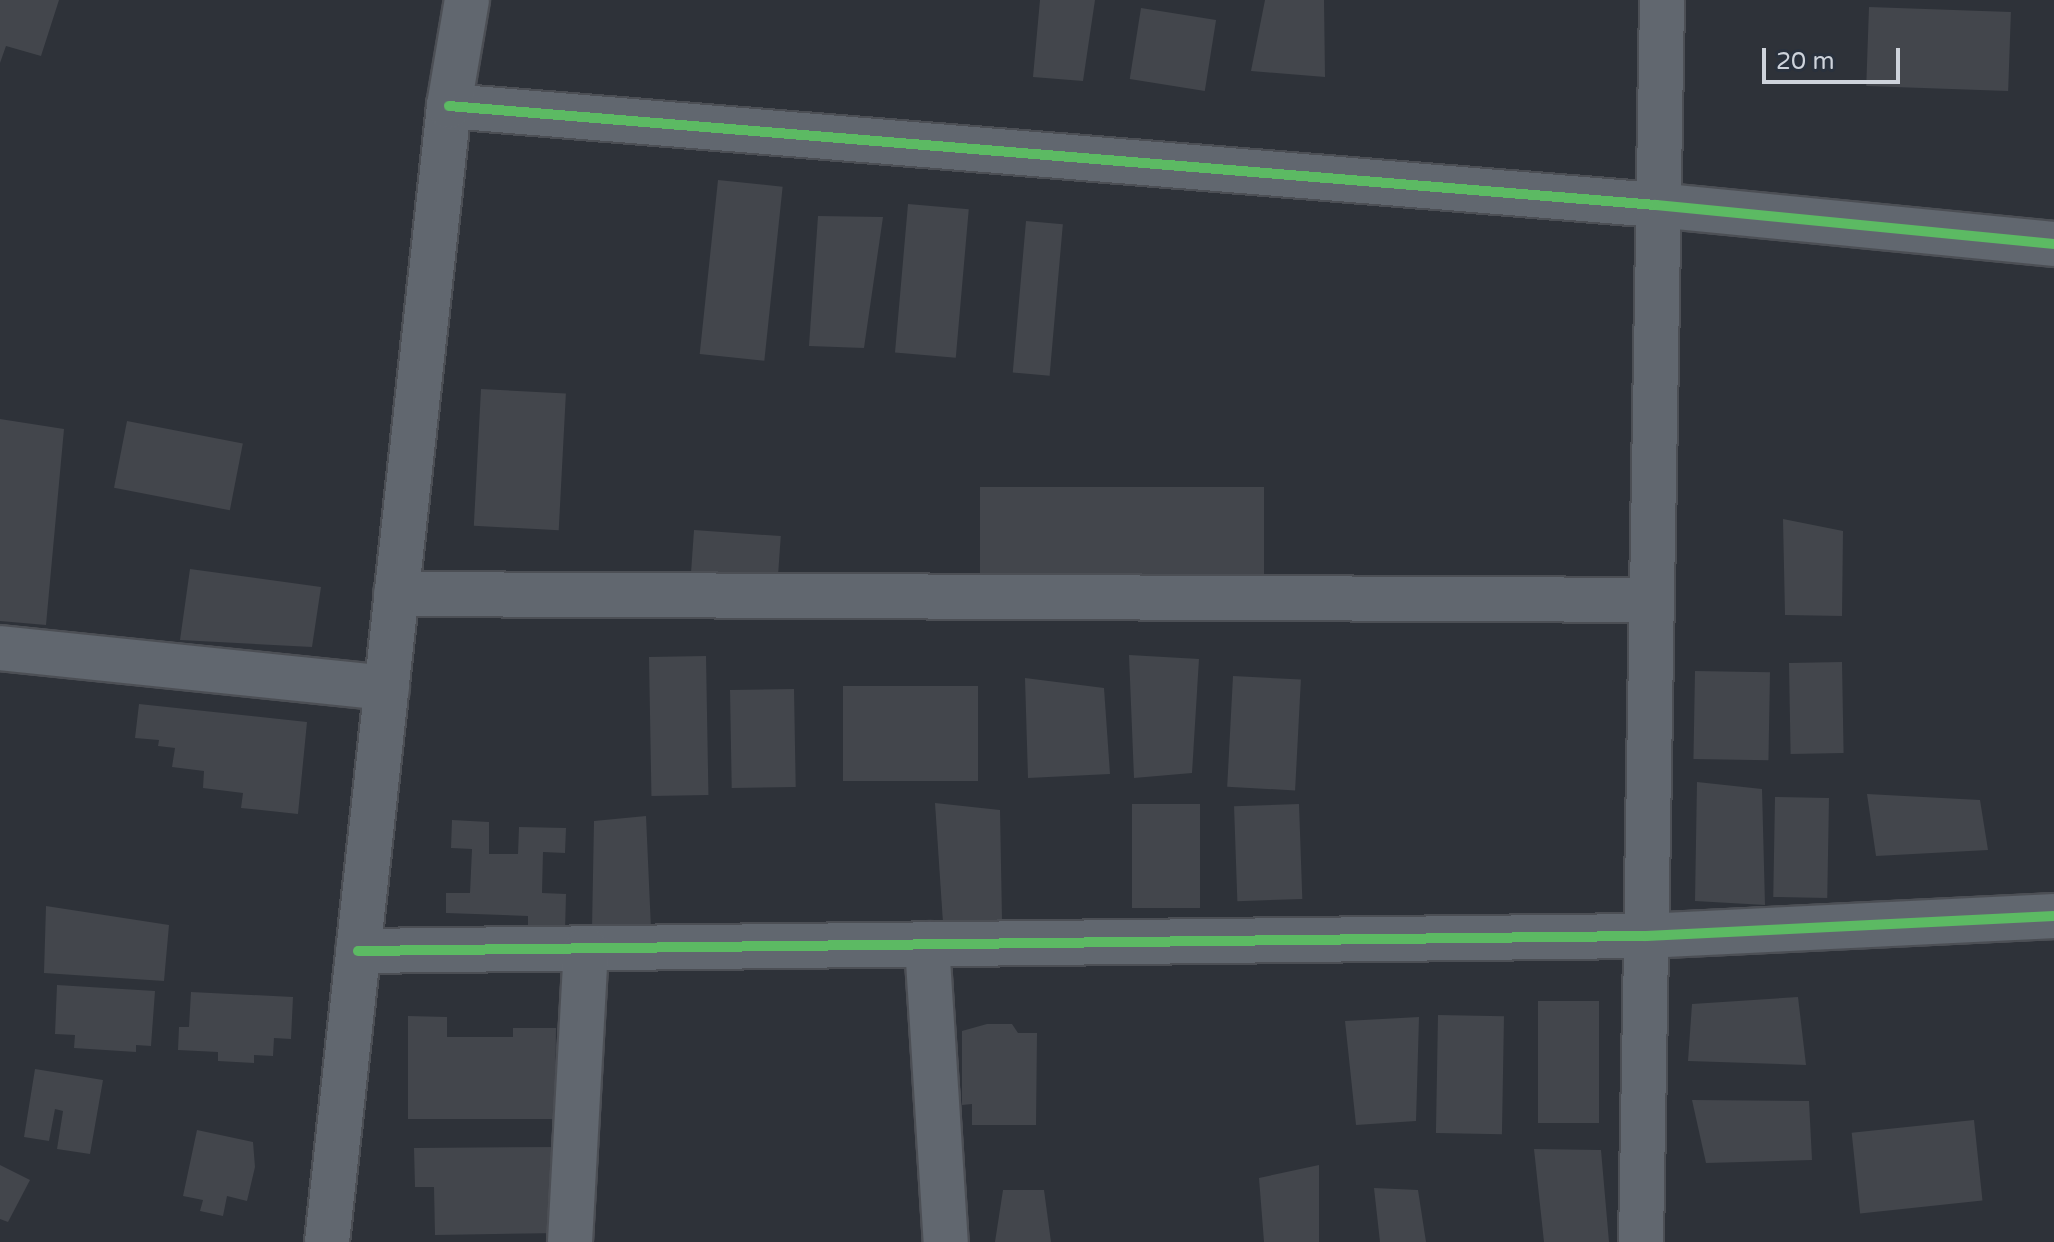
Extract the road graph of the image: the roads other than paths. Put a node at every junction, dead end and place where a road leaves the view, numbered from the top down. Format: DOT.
graph roads {
  1 [pos="467,0"];
  2 [pos="1662,0"];
  3 [pos="449,106"];
  4 [pos="1656,205"];
  5 [pos="2054,244"];
  6 [pos="396,594"];
  7 [pos="1651,600"];
  8 [pos="0,648"];
  9 [pos="387,688"];
  10 [pos="2054,916"];
  11 [pos="1646,936"];
  12 [pos="927,944"];
  13 [pos="586,949"];
  14 [pos="358,951"];
  15 [pos="327,1242"];
  16 [pos="570,1242"];
  17 [pos="946,1242"];
  18 [pos="1641,1242"];
  1 -- 3 [label="street"];
  2 -- 4 [label="street"];
  3 -- 4 [label="street"];
  3 -- 6 [label="street"];
  4 -- 5 [label="street"];
  4 -- 7 [label="street"];
  6 -- 7 [label="street"];
  6 -- 9 [label="street"];
  7 -- 11 [label="street"];
  8 -- 9 [label="street"];
  9 -- 14 [label="street"];
  10 -- 11 [label="street"];
  11 -- 12 [label="street"];
  11 -- 18 [label="street"];
  12 -- 13 [label="street"];
  12 -- 17 [label="street"];
  13 -- 14 [label="street"];
  13 -- 16 [label="street"];
  14 -- 15 [label="street"];
}
